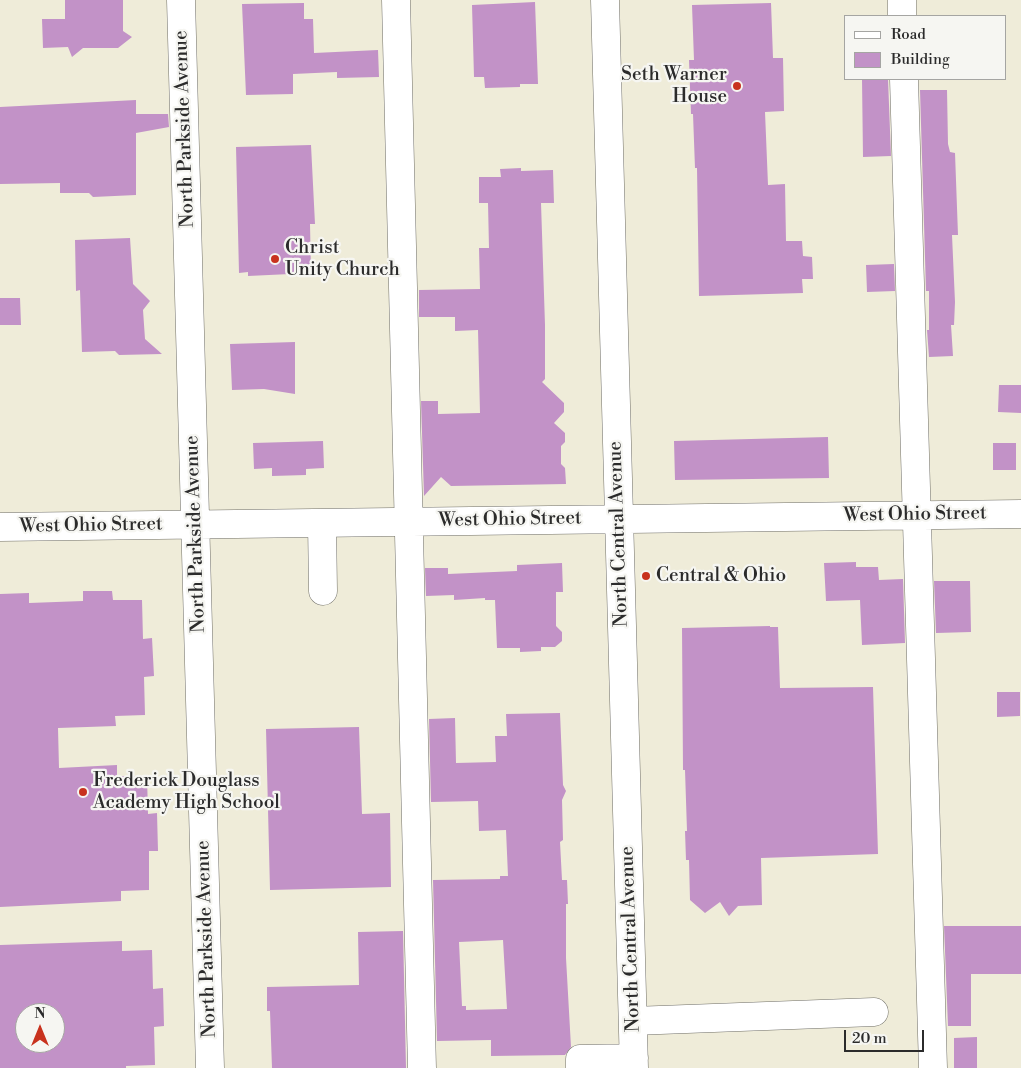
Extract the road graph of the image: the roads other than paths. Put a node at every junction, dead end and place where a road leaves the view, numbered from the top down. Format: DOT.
graph roads {
  1 [pos="181,0"];
  2 [pos="396,0"];
  3 [pos="605,0"];
  4 [pos="902,0"];
  5 [pos="902,15"];
  6 [pos="904,80"];
  7 [pos="1021,514"];
  8 [pos="915,515"];
  9 [pos="619,519"];
  10 [pos="409,522"];
  11 [pos="322,523"];
  12 [pos="195,525"];
  13 [pos="0,527"];
  14 [pos="323,591"];
  15 [pos="874,1012"];
  16 [pos="633,1021"];
  17 [pos="634,1063"];
  18 [pos="210,1068"];
  19 [pos="422,1068"];
  20 [pos="580,1068"];
  21 [pos="933,1068"];
  1 -- 12 [label="street, North Parkside Avenue"];
  2 -- 10 [label="street"];
  3 -- 9 [label="street, North Central Avenue"];
  4 -- 5 [label="street"];
  6 -- 8 [label="street"];
  7 -- 8 [label="street, West Ohio Street"];
  8 -- 9 [label="street, West Ohio Street"];
  8 -- 21 [label="street"];
  9 -- 10 [label="street, West Ohio Street"];
  9 -- 16 [label="street, North Central Avenue"];
  10 -- 11 [label="street, West Ohio Street"];
  10 -- 19 [label="street"];
  11 -- 12 [label="street, West Ohio Street"];
  11 -- 14 [label="street"];
  12 -- 13 [label="street, West Ohio Street"];
  12 -- 18 [label="street, North Parkside Avenue"];
  15 -- 16 [label="street"];
  16 -- 17 [label="street, North Central Avenue"];
  17 -- 20 [label="street"];
}
